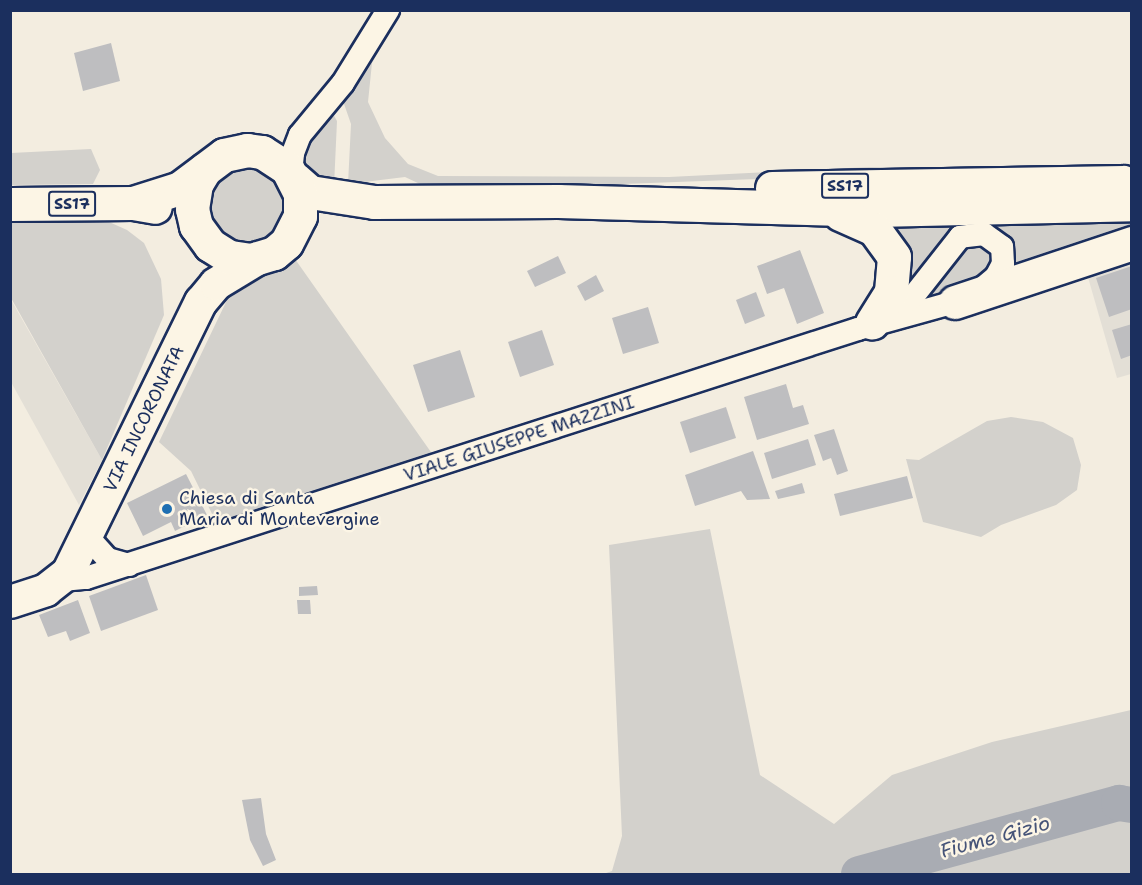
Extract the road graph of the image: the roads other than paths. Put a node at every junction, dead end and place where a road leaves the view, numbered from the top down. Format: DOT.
graph roads {
  1 [pos="388,10"];
  2 [pos="317,113"];
  3 [pos="255,151"];
  4 [pos="205,169"];
  5 [pos="293,176"];
  6 [pos="1131,182"];
  7 [pos="558,201"];
  8 [pos="354,202"];
  9 [pos="133,203"];
  10 [pos="10,204"];
  11 [pos="1131,204"];
  12 [pos="830,210"];
  13 [pos="295,230"];
  14 [pos="202,237"];
  15 [pos="1131,243"];
  16 [pos="259,258"];
  17 [pos="201,302"];
  18 [pos="955,302"];
  19 [pos="865,326"];
  20 [pos="87,536"];
  21 [pos="129,565"];
  22 [pos="62,580"];
  23 [pos="10,602"];
  1 -- 2 [label="street"];
  2 -- 3 [label="street"];
  2 -- 5 [label="street"];
  3 -- 4 [label="main road"];
  3 -- 5 [label="main road"];
  4 -- 9 [label="main road, SS17"];
  4 -- 14 [label="main road"];
  5 -- 8 [label="main road, SS17"];
  5 -- 13 [label="main road"];
  6 -- 7 [label="main road, SS17"];
  7 -- 8 [label="main road, SS17"];
  7 -- 12 [label="main road, SS17"];
  8 -- 13 [label="main road, SS17"];
  9 -- 10 [label="main road, SS17"];
  9 -- 14 [label="main road, SS17"];
  11 -- 12 [label="main road, SS17"];
  12 -- 19 [label="main road"];
  13 -- 16 [label="main road"];
  14 -- 16 [label="main road"];
  14 -- 17 [label="main road, VIA INCORONATA"];
  15 -- 18 [label="main road"];
  16 -- 17 [label="main road, VIA INCORONATA"];
  17 -- 20 [label="main road, VIA INCORONATA"];
  18 -- 19 [label="street, VIALE GIUSEPPE MAZZINI"];
  18 -- 19 [label="street, VIALE GIUSEPPE MAZZINI"];
  19 -- 21 [label="street, VIALE GIUSEPPE MAZZINI"];
  20 -- 21 [label="street"];
  20 -- 22 [label="main road, VIA INCORONATA"];
  21 -- 22 [label="street, VIALE GIUSEPPE MAZZINI"];
  22 -- 23 [label="main road, VIALE GIUSEPPE MAZZINI"];
}
